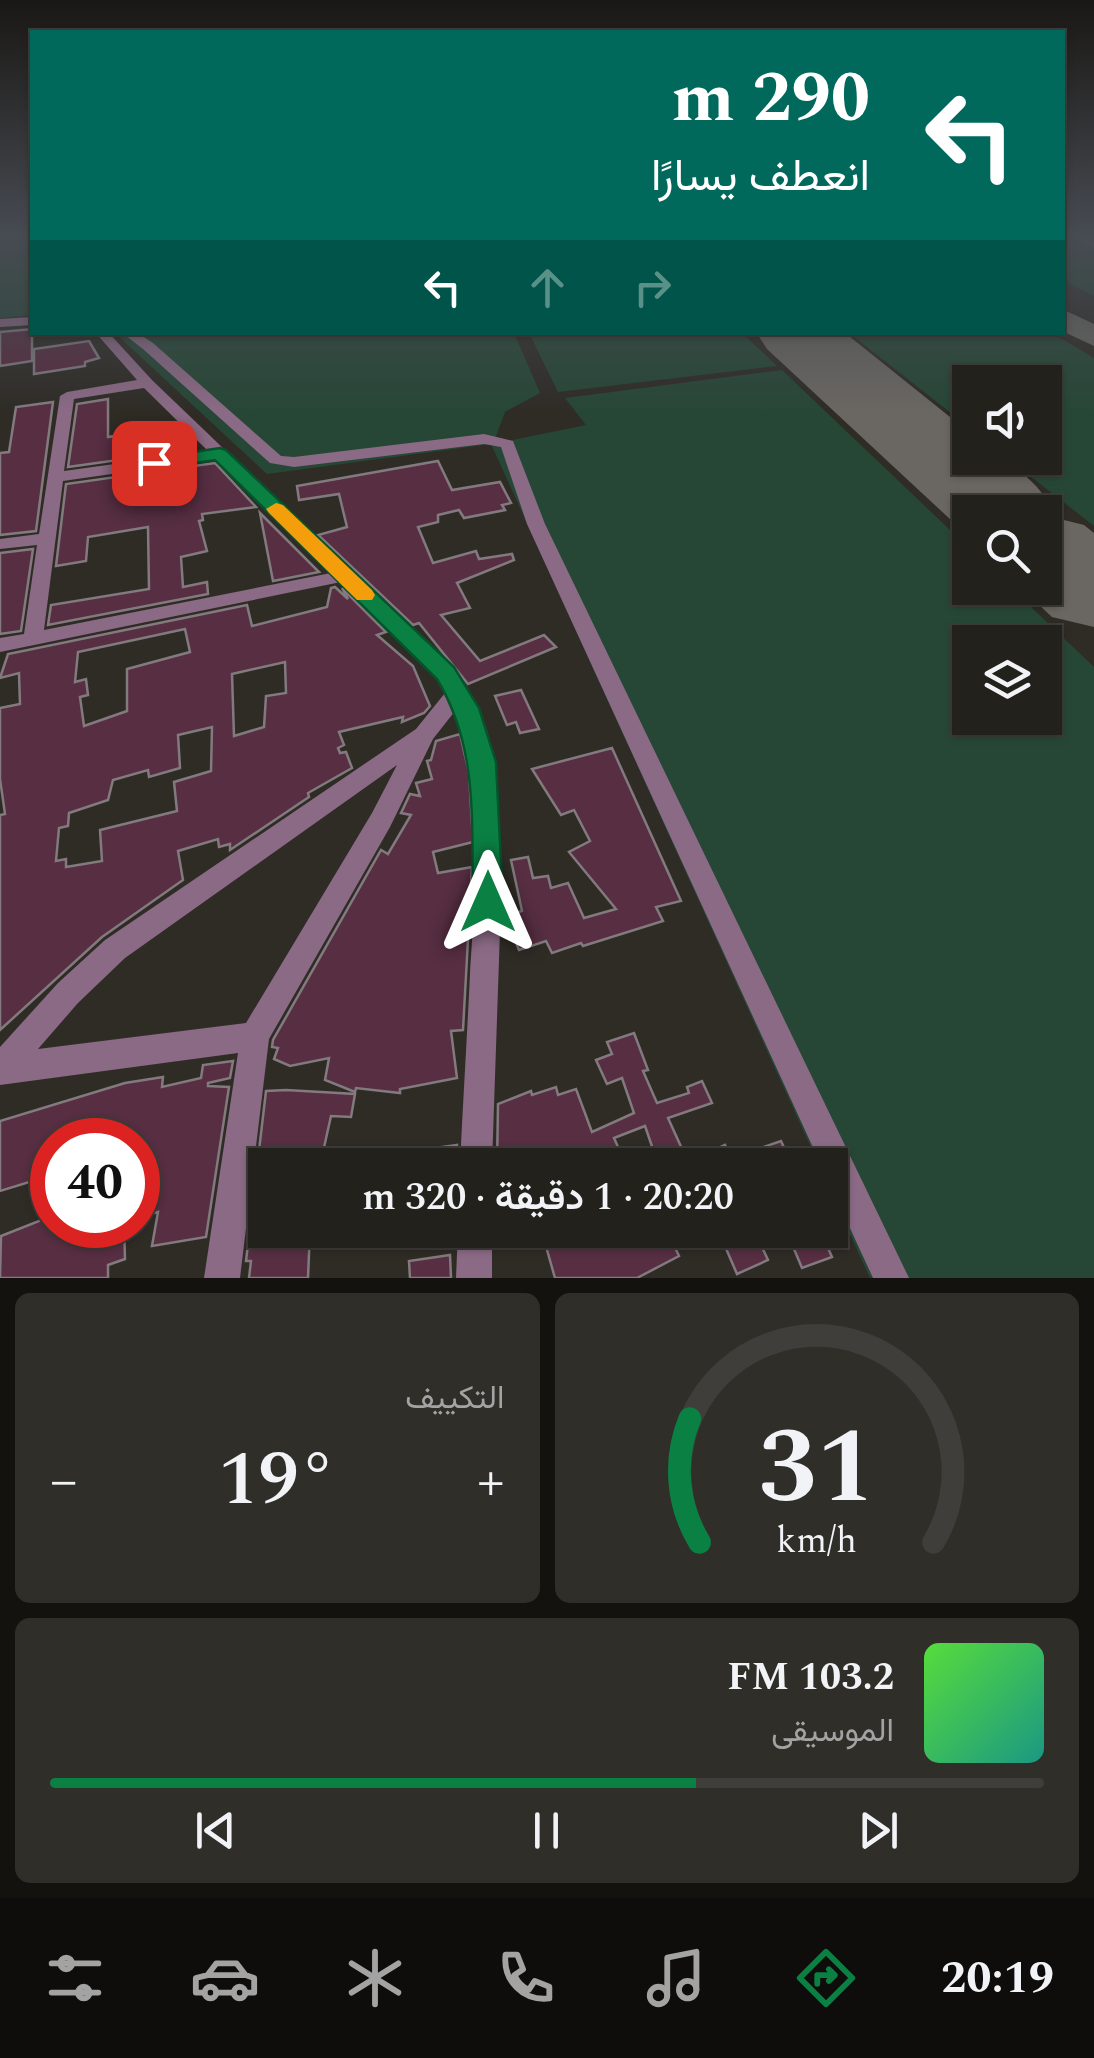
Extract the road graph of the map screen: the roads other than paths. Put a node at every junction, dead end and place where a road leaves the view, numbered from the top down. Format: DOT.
graph roads {
  1 [pos="30,312"];
  2 [pos="0,314"];
  3 [pos="30,321"];
  4 [pos="0,323"];
  5 [pos="104,335"];
  6 [pos="132,335"];
  7 [pos="147,383"];
  8 [pos="220,454"];
  9 [pos="56,477"];
  10 [pos="47,538"];
  11 [pos="0,544"];
  12 [pos="345,576"];
  13 [pos="32,638"];
  14 [pos="0,645"];
  15 [pos="458,691"];
  16 [pos="424,735"];
  17 [pos="255,1036"];
  18 [pos="0,1070"];
  19 [pos="477,1148"];
  20 [pos="475,1248"];
  21 [pos="222,1278"];
  22 [pos="474,1278"];
  23 [pos="892,1278"];
  1 -- 2 [label="street"];
  3 -- 4 [label="street"];
  5 -- 7 [label="street"];
  6 -- 23 [label="street"];
  7 -- 8 [label="street"];
  7 -- 9 [label="street"];
  8 -- 9 [label="street"];
  8 -- 12 [label="street"];
  9 -- 10 [label="street"];
  10 -- 11 [label="street"];
  10 -- 13 [label="street"];
  12 -- 13 [label="street"];
  12 -- 15 [label="street"];
  13 -- 14 [label="street"];
  15 -- 16 [label="street"];
  15 -- 19 [label="street"];
  16 -- 17 [label="street"];
  16 -- 18 [label="street"];
  17 -- 18 [label="street"];
  17 -- 21 [label="street"];
  20 -- 22 [label="street"];
}
